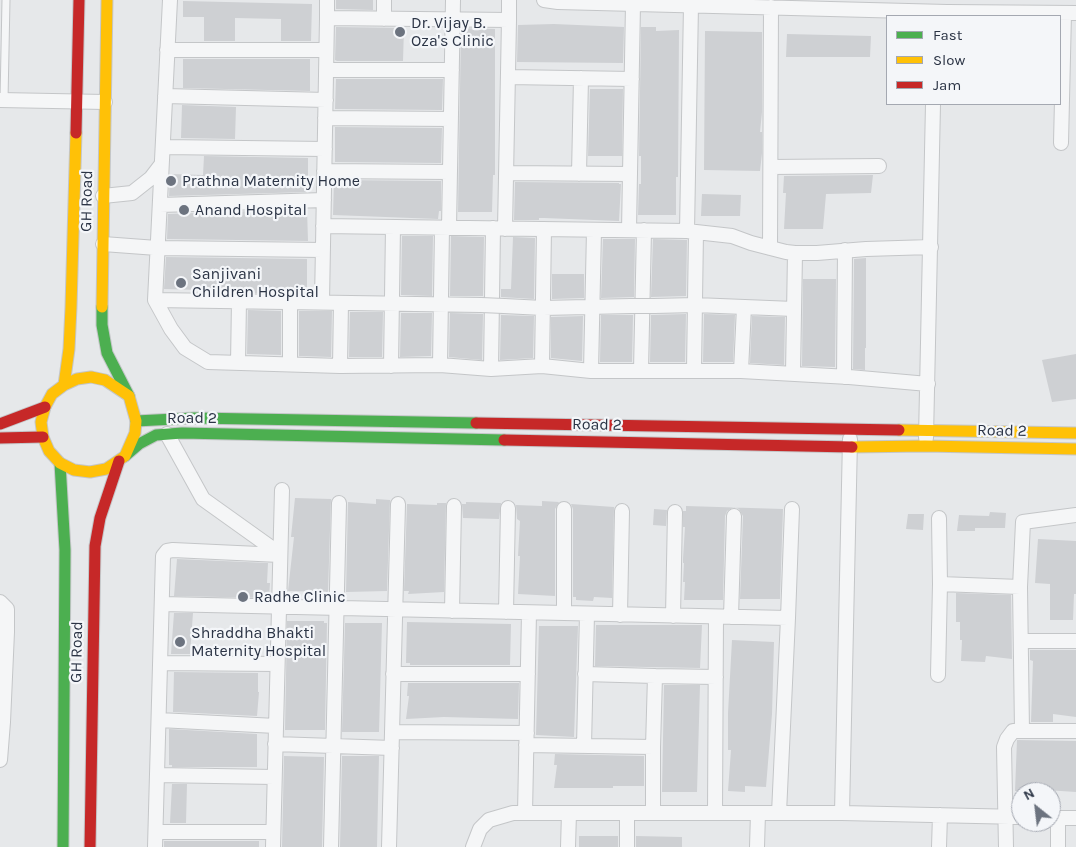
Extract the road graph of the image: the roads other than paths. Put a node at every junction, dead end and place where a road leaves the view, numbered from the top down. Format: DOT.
graph roads {
  1 [pos="6,0"];
  2 [pos="79,0"];
  3 [pos="107,0"];
  4 [pos="170,0"];
  5 [pos="328,0"];
  6 [pos="384,0"];
  7 [pos="453,0"];
  8 [pos="509,0"];
  9 [pos="544,0"];
  10 [pos="633,4"];
  11 [pos="696,4"];
  12 [pos="777,5"];
  13 [pos="947,9"];
  14 [pos="1070,13"];
  15 [pos="327,18"];
  16 [pos="384,19"];
  17 [pos="452,19"];
  18 [pos="509,20"];
  19 [pos="167,50"];
  20 [pos="326,50"];
  21 [pos="326,70"];
  22 [pos="452,70"];
  23 [pos="508,77"];
  24 [pos="581,78"];
  25 [pos="632,79"];
  26 [pos="165,96"];
  27 [pos="2,100"];
  28 [pos="76,100"];
  29 [pos="326,100"];
  30 [pos="105,102"];
  31 [pos="933,105"];
  32 [pos="325,118"];
  33 [pos="451,119"];
  34 [pos="1061,143"];
  35 [pos="162,147"];
  36 [pos="325,149"];
  37 [pos="162,165"];
  38 [pos="879,166"];
  39 [pos="771,167"];
  40 [pos="324,171"];
  41 [pos="450,172"];
  42 [pos="506,173"];
  43 [pos="579,174"];
  44 [pos="630,174"];
  45 [pos="103,196"];
  46 [pos="324,200"];
  47 [pos="160,205"];
  48 [pos="323,226"];
  49 [pos="393,227"];
  50 [pos="446,228"];
  51 [pos="499,229"];
  52 [pos="544,229"];
  53 [pos="594,230"];
  54 [pos="629,230"];
  55 [pos="644,230"];
  56 [pos="691,231"];
  57 [pos="102,244"];
  58 [pos="931,247"];
  59 [pos="157,248"];
  60 [pos="770,248"];
  61 [pos="323,250"];
  62 [pos="845,250"];
  63 [pos="795,253"];
  64 [pos="155,300"];
  65 [pos="239,301"];
  66 [pos="290,302"];
  67 [pos="322,302"];
  68 [pos="341,302"];
  69 [pos="392,303"];
  70 [pos="441,304"];
  71 [pos="695,305"];
  72 [pos="592,306"];
  73 [pos="744,307"];
  74 [pos="543,308"];
  75 [pos="794,309"];
  76 [pos="238,363"];
  77 [pos="290,364"];
  78 [pos="440,365"];
  79 [pos="340,366"];
  80 [pos="391,366"];
  81 [pos="542,366"];
  82 [pos="491,370"];
  83 [pos="641,370"];
  84 [pos="694,370"];
  85 [pos="591,371"];
  86 [pos="742,371"];
  87 [pos="792,373"];
  88 [pos="844,377"];
  89 [pos="928,384"];
  90 [pos="64,385"];
  91 [pos="129,396"];
  92 [pos="44,408"];
  93 [pos="136,420"];
  94 [pos="0,424"];
  95 [pos="850,430"];
  96 [pos="927,430"];
  97 [pos="1076,432"];
  98 [pos="167,434"];
  99 [pos="43,437"];
  100 [pos="0,438"];
  101 [pos="925,446"];
  102 [pos="849,447"];
  103 [pos="1076,449"];
  104 [pos="122,458"];
  105 [pos="60,463"];
  106 [pos="282,490"];
  107 [pos="339,503"];
  108 [pos="398,504"];
  109 [pos="454,506"];
  110 [pos="508,508"];
  111 [pos="564,509"];
  112 [pos="792,509"];
  113 [pos="622,512"];
  114 [pos="675,512"];
  115 [pos="1076,515"];
  116 [pos="734,516"];
  117 [pos="939,518"];
  118 [pos="280,555"];
  119 [pos="940,584"];
  120 [pos="1020,587"];
  121 [pos="0,602"];
  122 [pos="162,604"];
  123 [pos="279,608"];
  124 [pos="336,609"];
  125 [pos="395,610"];
  126 [pos="452,611"];
  127 [pos="506,612"];
  128 [pos="529,613"];
  129 [pos="564,613"];
  130 [pos="586,614"];
  131 [pos="620,615"];
  132 [pos="673,616"];
  133 [pos="716,617"];
  134 [pos="731,617"];
  135 [pos="788,618"];
  136 [pos="1021,640"];
  137 [pos="1076,641"];
  138 [pos="160,663"];
  139 [pos="278,664"];
  140 [pos="3,666"];
  141 [pos="393,674"];
  142 [pos="528,674"];
  143 [pos="585,674"];
  144 [pos="938,675"];
  145 [pos="654,676"];
  146 [pos="716,677"];
  147 [pos="159,720"];
  148 [pos="2,722"];
  149 [pos="276,726"];
  150 [pos="1022,730"];
  151 [pos="1076,731"];
  152 [pos="392,732"];
  153 [pos="527,739"];
  154 [pos="275,744"];
  155 [pos="333,746"];
  156 [pos="584,746"];
  157 [pos="653,747"];
  158 [pos="392,748"];
  159 [pos="0,760"];
  160 [pos="157,775"];
  161 [pos="274,777"];
  162 [pos="525,813"];
  163 [pos="569,813"];
  164 [pos="627,813"];
  165 [pos="652,813"];
  166 [pos="715,813"];
  167 [pos="758,813"];
  168 [pos="779,813"];
  169 [pos="842,813"];
  170 [pos="940,815"];
  171 [pos="1006,817"];
  172 [pos="1011,817"];
  173 [pos="1061,818"];
  174 [pos="1076,818"];
  175 [pos="156,832"];
  176 [pos="273,832"];
  177 [pos="1056,832"];
  178 [pos="62,847"];
  179 [pos="90,847"];
  180 [pos="155,847"];
  181 [pos="272,847"];
  182 [pos="331,847"];
  183 [pos="389,847"];
  184 [pos="473,847"];
  185 [pos="568,847"];
  186 [pos="627,847"];
  187 [pos="757,847"];
  188 [pos="938,847"];
  189 [pos="1006,847"];
  190 [pos="1058,847"];
  1 -- 27 [label="lane"];
  2 -- 28 [label="street, GH Road"];
  3 -- 30 [label="street, GH Road"];
  4 -- 19 [label="street"];
  5 -- 15 [label="street"];
  6 -- 16 [label="street"];
  7 -- 17 [label="street"];
  8 -- 18 [label="street"];
  9 -- 10 [label="street"];
  10 -- 11 [label="street"];
  10 -- 25 [label="street"];
  11 -- 12 [label="street"];
  11 -- 56 [label="street"];
  12 -- 13 [label="street"];
  12 -- 39 [label="street"];
  13 -- 14 [label="street"];
  14 -- 34 [label="street"];
  15 -- 16 [label="street"];
  15 -- 20 [label="street"];
  16 -- 17 [label="street"];
  17 -- 18 [label="street"];
  17 -- 22 [label="street"];
  18 -- 23 [label="street"];
  19 -- 20 [label="street"];
  19 -- 26 [label="street"];
  20 -- 21 [label="street"];
  21 -- 22 [label="street"];
  21 -- 29 [label="street"];
  22 -- 33 [label="street"];
  23 -- 24 [label="street"];
  23 -- 42 [label="street"];
  24 -- 25 [label="street"];
  24 -- 43 [label="street"];
  25 -- 44 [label="street"];
  26 -- 29 [label="street"];
  26 -- 35 [label="street"];
  27 -- 28 [label="street"];
  28 -- 30 [label="street"];
  28 -- 90 [label="street, GH Road"];
  29 -- 32 [label="street"];
  30 -- 45 [label="street, GH Road"];
  31 -- 58 [label="street"];
  32 -- 33 [label="street"];
  32 -- 36 [label="street"];
  33 -- 41 [label="street"];
  35 -- 36 [label="street"];
  35 -- 37 [label="street"];
  36 -- 40 [label="street"];
  37 -- 45 [label="street"];
  37 -- 47 [label="street"];
  38 -- 39 [label="street"];
  39 -- 60 [label="street"];
  40 -- 41 [label="street"];
  40 -- 46 [label="street"];
  41 -- 50 [label="street"];
  42 -- 43 [label="street"];
  42 -- 51 [label="street"];
  43 -- 44 [label="street"];
  44 -- 54 [label="street"];
  45 -- 57 [label="street, GH Road"];
  46 -- 47 [label="street"];
  46 -- 48 [label="street"];
  47 -- 59 [label="street"];
  48 -- 49 [label="street"];
  48 -- 61 [label="street"];
  49 -- 50 [label="street"];
  49 -- 69 [label="street"];
  50 -- 51 [label="street"];
  50 -- 70 [label="street"];
  51 -- 52 [label="street"];
  51 -- 82 [label="street"];
  52 -- 53 [label="street"];
  52 -- 74 [label="street"];
  53 -- 54 [label="street"];
  53 -- 72 [label="street"];
  54 -- 55 [label="street"];
  55 -- 56 [label="street"];
  55 -- 83 [label="street"];
  56 -- 60 [label="street"];
  56 -- 71 [label="street"];
  57 -- 59 [label="street"];
  57 -- 91 [label="street, GH Road"];
  58 -- 62 [label="street"];
  58 -- 89 [label="street"];
  59 -- 61 [label="street"];
  59 -- 64 [label="street"];
  60 -- 63 [label="street"];
  61 -- 67 [label="street"];
  62 -- 63 [label="street"];
  62 -- 88 [label="street"];
  63 -- 75 [label="street"];
  64 -- 65 [label="street"];
  64 -- 76 [label="street"];
  65 -- 66 [label="street"];
  65 -- 76 [label="street"];
  66 -- 67 [label="street"];
  66 -- 77 [label="street"];
  67 -- 68 [label="street"];
  68 -- 69 [label="street"];
  68 -- 79 [label="street"];
  69 -- 70 [label="street"];
  69 -- 80 [label="street"];
  70 -- 74 [label="street, bridge"];
  70 -- 78 [label="street"];
  71 -- 72 [label="street, bridge"];
  71 -- 73 [label="street"];
  71 -- 84 [label="street"];
  72 -- 74 [label="street"];
  72 -- 85 [label="street"];
  73 -- 75 [label="street"];
  73 -- 86 [label="street"];
  74 -- 81 [label="street"];
  75 -- 87 [label="street"];
  76 -- 77 [label="street"];
  77 -- 79 [label="street"];
  78 -- 80 [label="street"];
  78 -- 82 [label="street"];
  79 -- 80 [label="street"];
  81 -- 82 [label="street"];
  81 -- 85 [label="street"];
  83 -- 84 [label="street"];
  83 -- 85 [label="street"];
  84 -- 86 [label="street"];
  86 -- 87 [label="street"];
  87 -- 88 [label="street"];
  88 -- 89 [label="street"];
  89 -- 96 [label="street"];
  90 -- 91 [label="street"];
  90 -- 92 [label="street"];
  91 -- 93 [label="street"];
  92 -- 94 [label="street"];
  92 -- 99 [label="street"];
  93 -- 95 [label="street, Road 2"];
  93 -- 104 [label="street"];
  95 -- 96 [label="street, Road 2"];
  95 -- 102 [label="street"];
  96 -- 97 [label="street, Road 2"];
  96 -- 101 [label="street"];
  98 -- 102 [label="street, Road 2"];
  98 -- 104 [label="street, Road 2"];
  98 -- 118 [label="street"];
  99 -- 100 [label="street"];
  99 -- 105 [label="street"];
  101 -- 102 [label="street, Road 2"];
  101 -- 103 [label="street, Road 2"];
  102 -- 169 [label="street"];
  104 -- 105 [label="street"];
  104 -- 179 [label="street, GH Road"];
  105 -- 178 [label="street, GH Road"];
  106 -- 118 [label="street"];
  107 -- 124 [label="street"];
  108 -- 125 [label="street"];
  109 -- 126 [label="street"];
  110 -- 127 [label="street"];
  111 -- 129 [label="street"];
  112 -- 135 [label="street"];
  113 -- 131 [label="street"];
  114 -- 132 [label="street"];
  115 -- 120 [label="street"];
  116 -- 134 [label="street"];
  117 -- 119 [label="street"];
  118 -- 122 [label="street"];
  118 -- 123 [label="street"];
  119 -- 120 [label="street"];
  119 -- 144 [label="street"];
  120 -- 136 [label="street"];
  121 -- 140 [label="street"];
  122 -- 123 [label="street"];
  122 -- 138 [label="street"];
  123 -- 124 [label="street"];
  123 -- 139 [label="street"];
  124 -- 125 [label="street"];
  124 -- 155 [label="street"];
  125 -- 126 [label="street"];
  125 -- 141 [label="street"];
  126 -- 127 [label="street"];
  127 -- 128 [label="street"];
  128 -- 129 [label="street"];
  128 -- 142 [label="street"];
  129 -- 130 [label="street"];
  130 -- 131 [label="street"];
  130 -- 143 [label="street"];
  131 -- 132 [label="street"];
  132 -- 133 [label="street"];
  133 -- 134 [label="street"];
  133 -- 146 [label="street"];
  134 -- 135 [label="street"];
  135 -- 168 [label="street"];
  136 -- 137 [label="street"];
  136 -- 150 [label="street"];
  138 -- 139 [label="street"];
  138 -- 147 [label="street"];
  139 -- 149 [label="street"];
  140 -- 148 [label="street"];
  141 -- 142 [label="street"];
  141 -- 152 [label="street"];
  142 -- 153 [label="street"];
  143 -- 145 [label="street"];
  143 -- 156 [label="street"];
  145 -- 146 [label="street"];
  145 -- 157 [label="street"];
  146 -- 166 [label="street"];
  147 -- 149 [label="street"];
  147 -- 160 [label="street"];
  148 -- 159 [label="street"];
  149 -- 154 [label="street"];
  150 -- 151 [label="street"];
  150 -- 171 [label="street"];
  152 -- 153 [label="street"];
  152 -- 158 [label="street"];
  153 -- 156 [label="street"];
  153 -- 162 [label="street"];
  154 -- 155 [label="street"];
  154 -- 161 [label="street"];
  155 -- 158 [label="street"];
  155 -- 182 [label="street"];
  156 -- 157 [label="street"];
  157 -- 165 [label="street"];
  158 -- 183 [label="street"];
  160 -- 161 [label="street"];
  160 -- 175 [label="street"];
  161 -- 176 [label="street"];
  162 -- 163 [label="street"];
  162 -- 184 [label="street"];
  163 -- 164 [label="street"];
  163 -- 185 [label="street"];
  164 -- 165 [label="street"];
  164 -- 186 [label="street"];
  165 -- 166 [label="street"];
  166 -- 167 [label="street"];
  167 -- 168 [label="street"];
  167 -- 187 [label="street"];
  168 -- 169 [label="street"];
  169 -- 170 [label="street"];
  170 -- 171 [label="street"];
  170 -- 188 [label="street"];
  171 -- 172 [label="street"];
  171 -- 189 [label="street"];
  173 -- 174 [label="street"];
  175 -- 176 [label="street"];
  175 -- 180 [label="street"];
  176 -- 181 [label="street"];
  177 -- 190 [label="street"];
}
